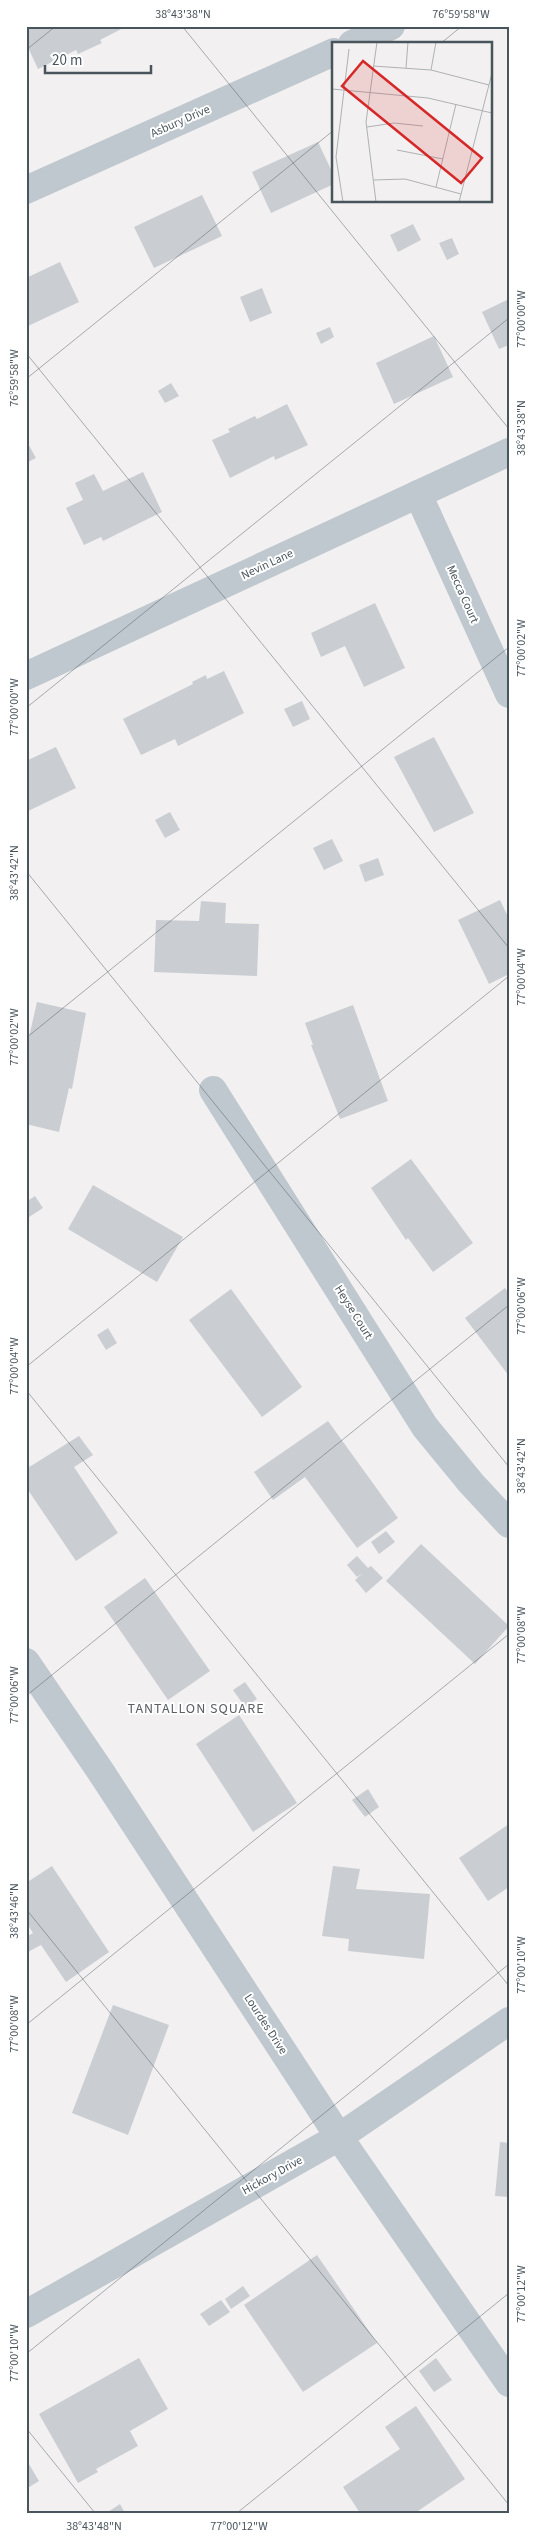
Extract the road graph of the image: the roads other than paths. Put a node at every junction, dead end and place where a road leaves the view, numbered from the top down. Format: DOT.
graph roads {
  1 [pos="390,26"];
  2 [pos="356,42"];
  3 [pos="332,53"];
  4 [pos="26,190"];
  5 [pos="509,452"];
  6 [pos="418,494"];
  7 [pos="26,676"];
  8 [pos="509,694"];
  9 [pos="213,1090"];
  10 [pos="509,1524"];
  11 [pos="26,1662"];
  12 [pos="509,2021"];
  13 [pos="340,2137"];
  14 [pos="26,2314"];
  15 [pos="509,2383"];
  1 -- 2 [label="street"];
  3 -- 4 [label="street, Asbury Drive"];
  5 -- 6 [label="street, Nevin Lane"];
  6 -- 7 [label="street, Nevin Lane"];
  6 -- 8 [label="street, Mecca Court"];
  9 -- 10 [label="street, Heyse Court"];
  11 -- 13 [label="street, Lourdes Drive"];
  12 -- 13 [label="street, Hickory Drive"];
  13 -- 14 [label="street, Hickory Drive"];
  13 -- 15 [label="street, Lourdes Drive"];
}
